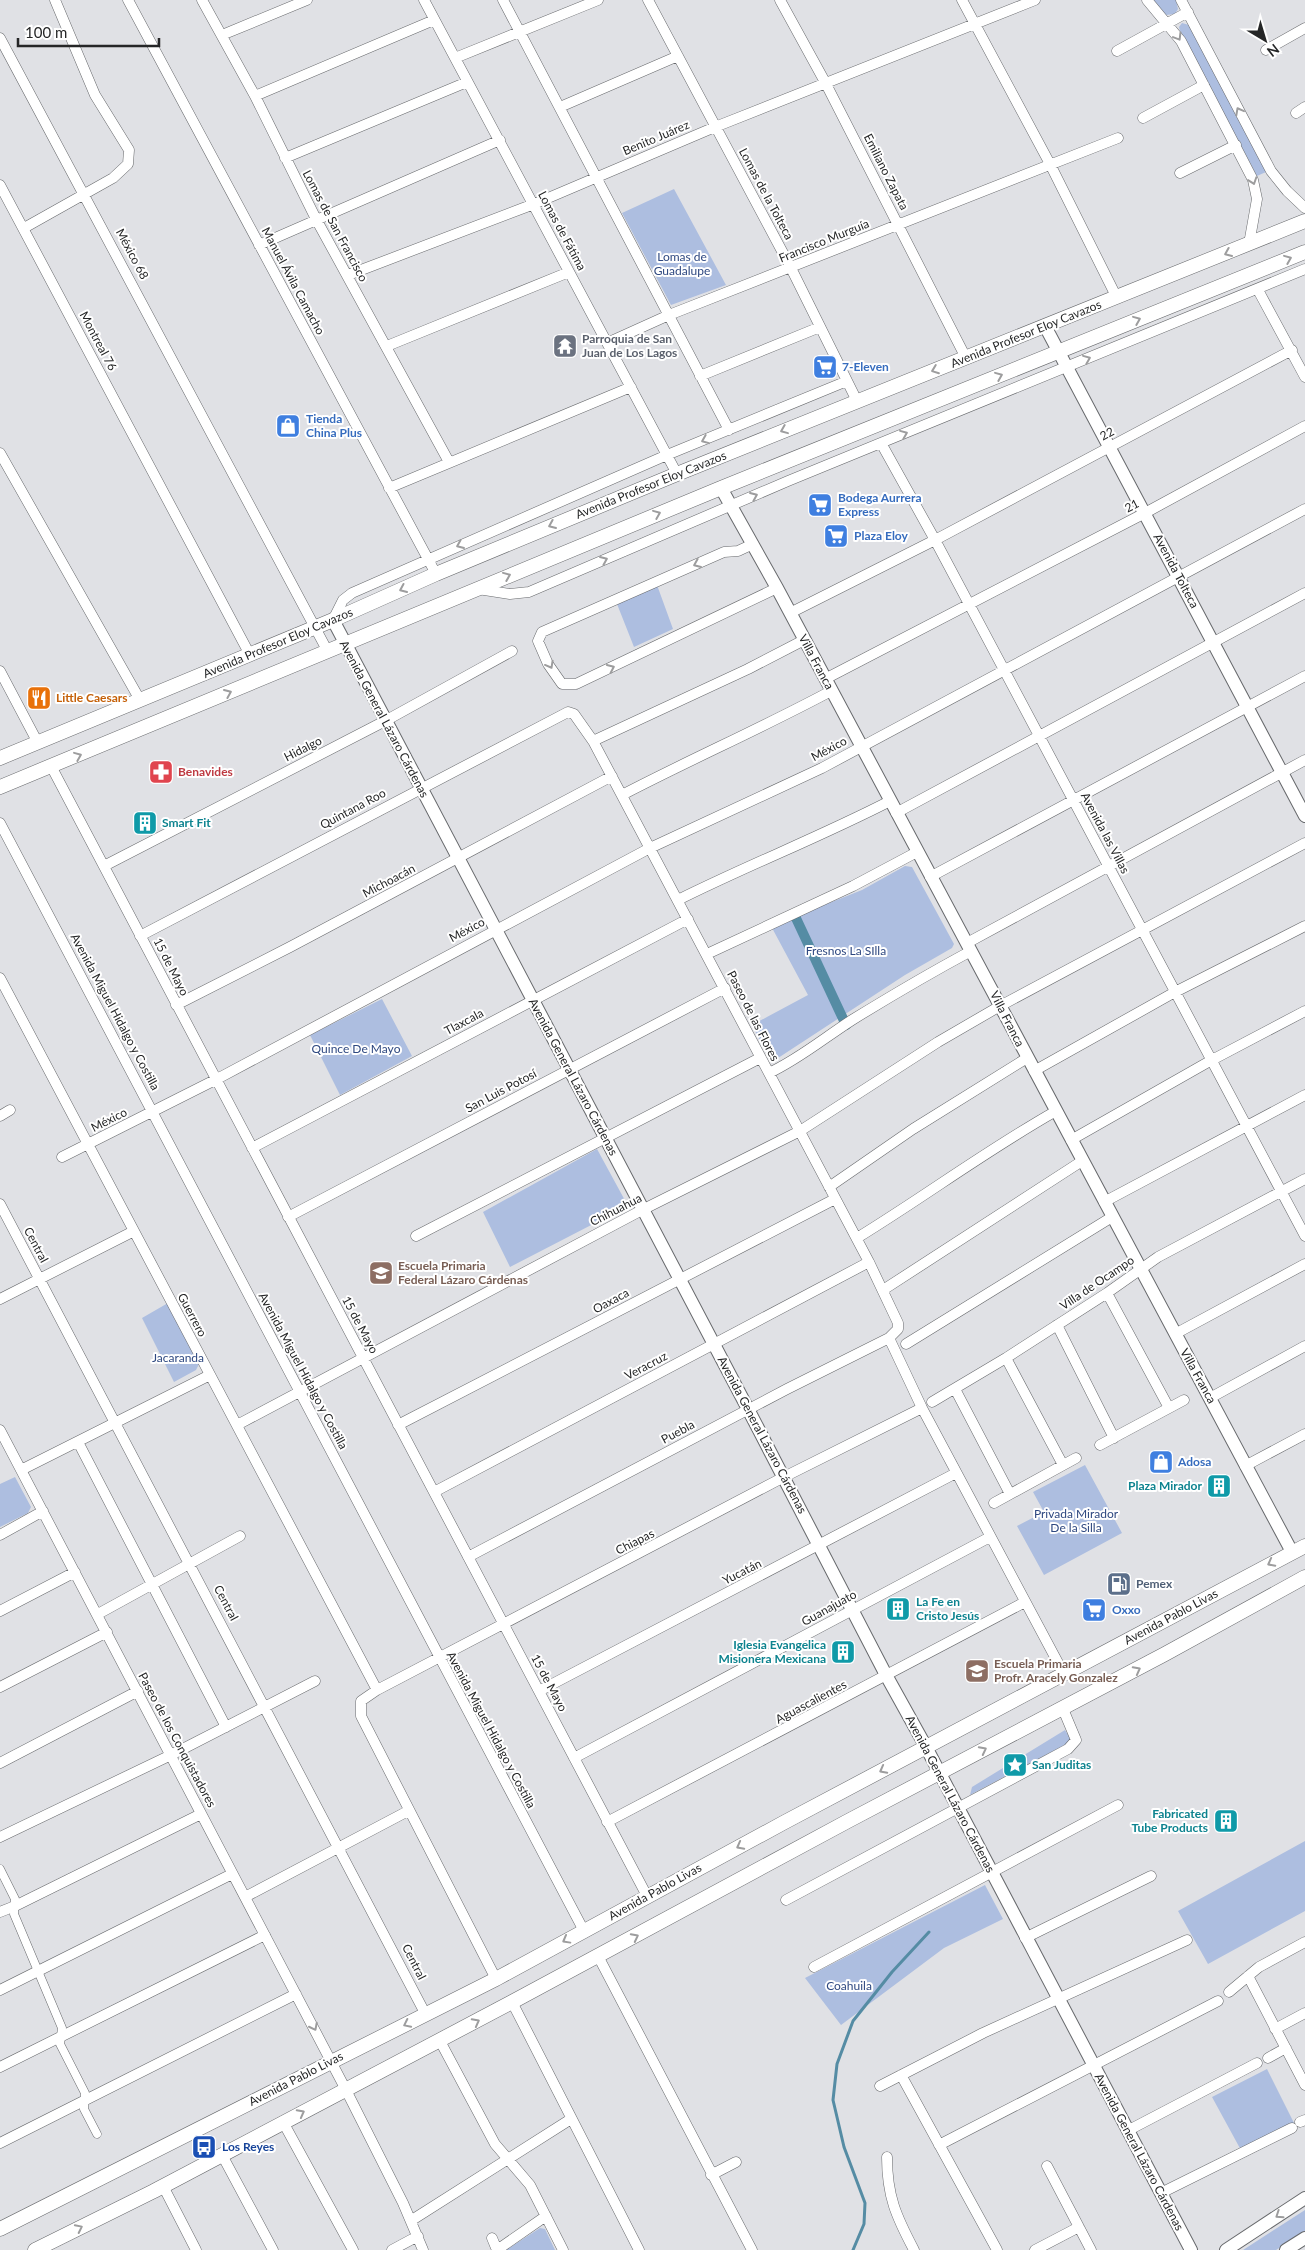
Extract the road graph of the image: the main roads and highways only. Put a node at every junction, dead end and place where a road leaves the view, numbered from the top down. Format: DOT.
graph roads {
  1 [pos="1305,221"];
  2 [pos="1305,252"];
  3 [pos="0,758"];
  4 [pos="0,787"];
  5 [pos="1299,1549"];
  6 [pos="1305,1577"];
  7 [pos="0,2229"];
  8 [pos="35,2250"];
  1 -- 3 [label="main road, Avenida Profesor Eloy Cavazos, one-way"];
  4 -- 2 [label="main road, Avenida Profesor Eloy Cavazos, one-way"];
  5 -- 7 [label="main road, Avenida Pablo Livas, one-way"];
  8 -- 6 [label="main road, one-way"];
}
